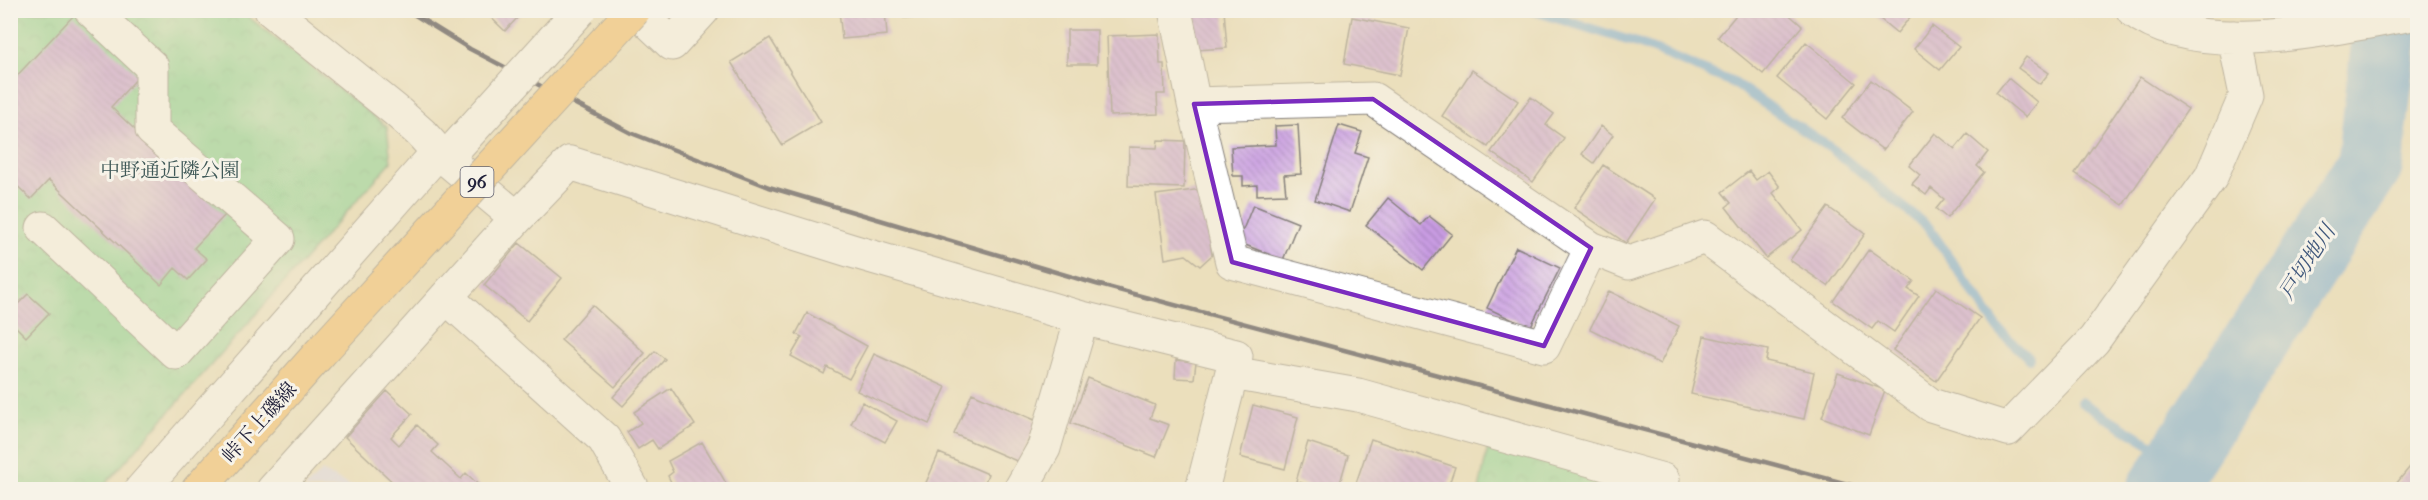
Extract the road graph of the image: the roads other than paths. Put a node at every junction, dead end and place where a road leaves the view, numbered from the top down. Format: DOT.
graph roads {
  1 [pos="91,10"];
  2 [pos="271,10"];
  3 [pos="580,10"];
  4 [pos="635,10"];
  5 [pos="703,10"];
  6 [pos="1175,10"];
  7 [pos="2133,10"];
  8 [pos="2418,13"];
  9 [pos="2234,37"];
  10 [pos="1194,104"];
  11 [pos="448,149"];
  12 [pos="517,218"];
  13 [pos="43,228"];
  14 [pos="1591,249"];
  15 [pos="446,297"];
  16 [pos="1082,318"];
  17 [pos="1234,364"];
  18 [pos="1663,480"];
  19 [pos="141,489"];
  20 [pos="198,489"];
  21 [pos="273,489"];
  22 [pos="633,489"];
  23 [pos="1020,489"];
  24 [pos="1202,489"];
  1 -- 13 [label="street"];
  2 -- 11 [label="street"];
  3 -- 11 [label="street, bridge"];
  4 -- 5 [label="street"];
  4 -- 20 [label="main road, 峠下上磯線 / 96, bridge"];
  6 -- 10 [label="street"];
  7 -- 9 [label="street"];
  8 -- 9 [label="street"];
  9 -- 14 [label="street"];
  10 -- 14 [label="street"];
  10 -- 14 [label="street"];
  11 -- 12 [label="street"];
  11 -- 19 [label="street"];
  12 -- 15 [label="street"];
  12 -- 16 [label="street"];
  15 -- 21 [label="street"];
  15 -- 22 [label="street"];
  16 -- 17 [label="street"];
  16 -- 23 [label="street"];
  17 -- 18 [label="street"];
  17 -- 24 [label="street"];
}
